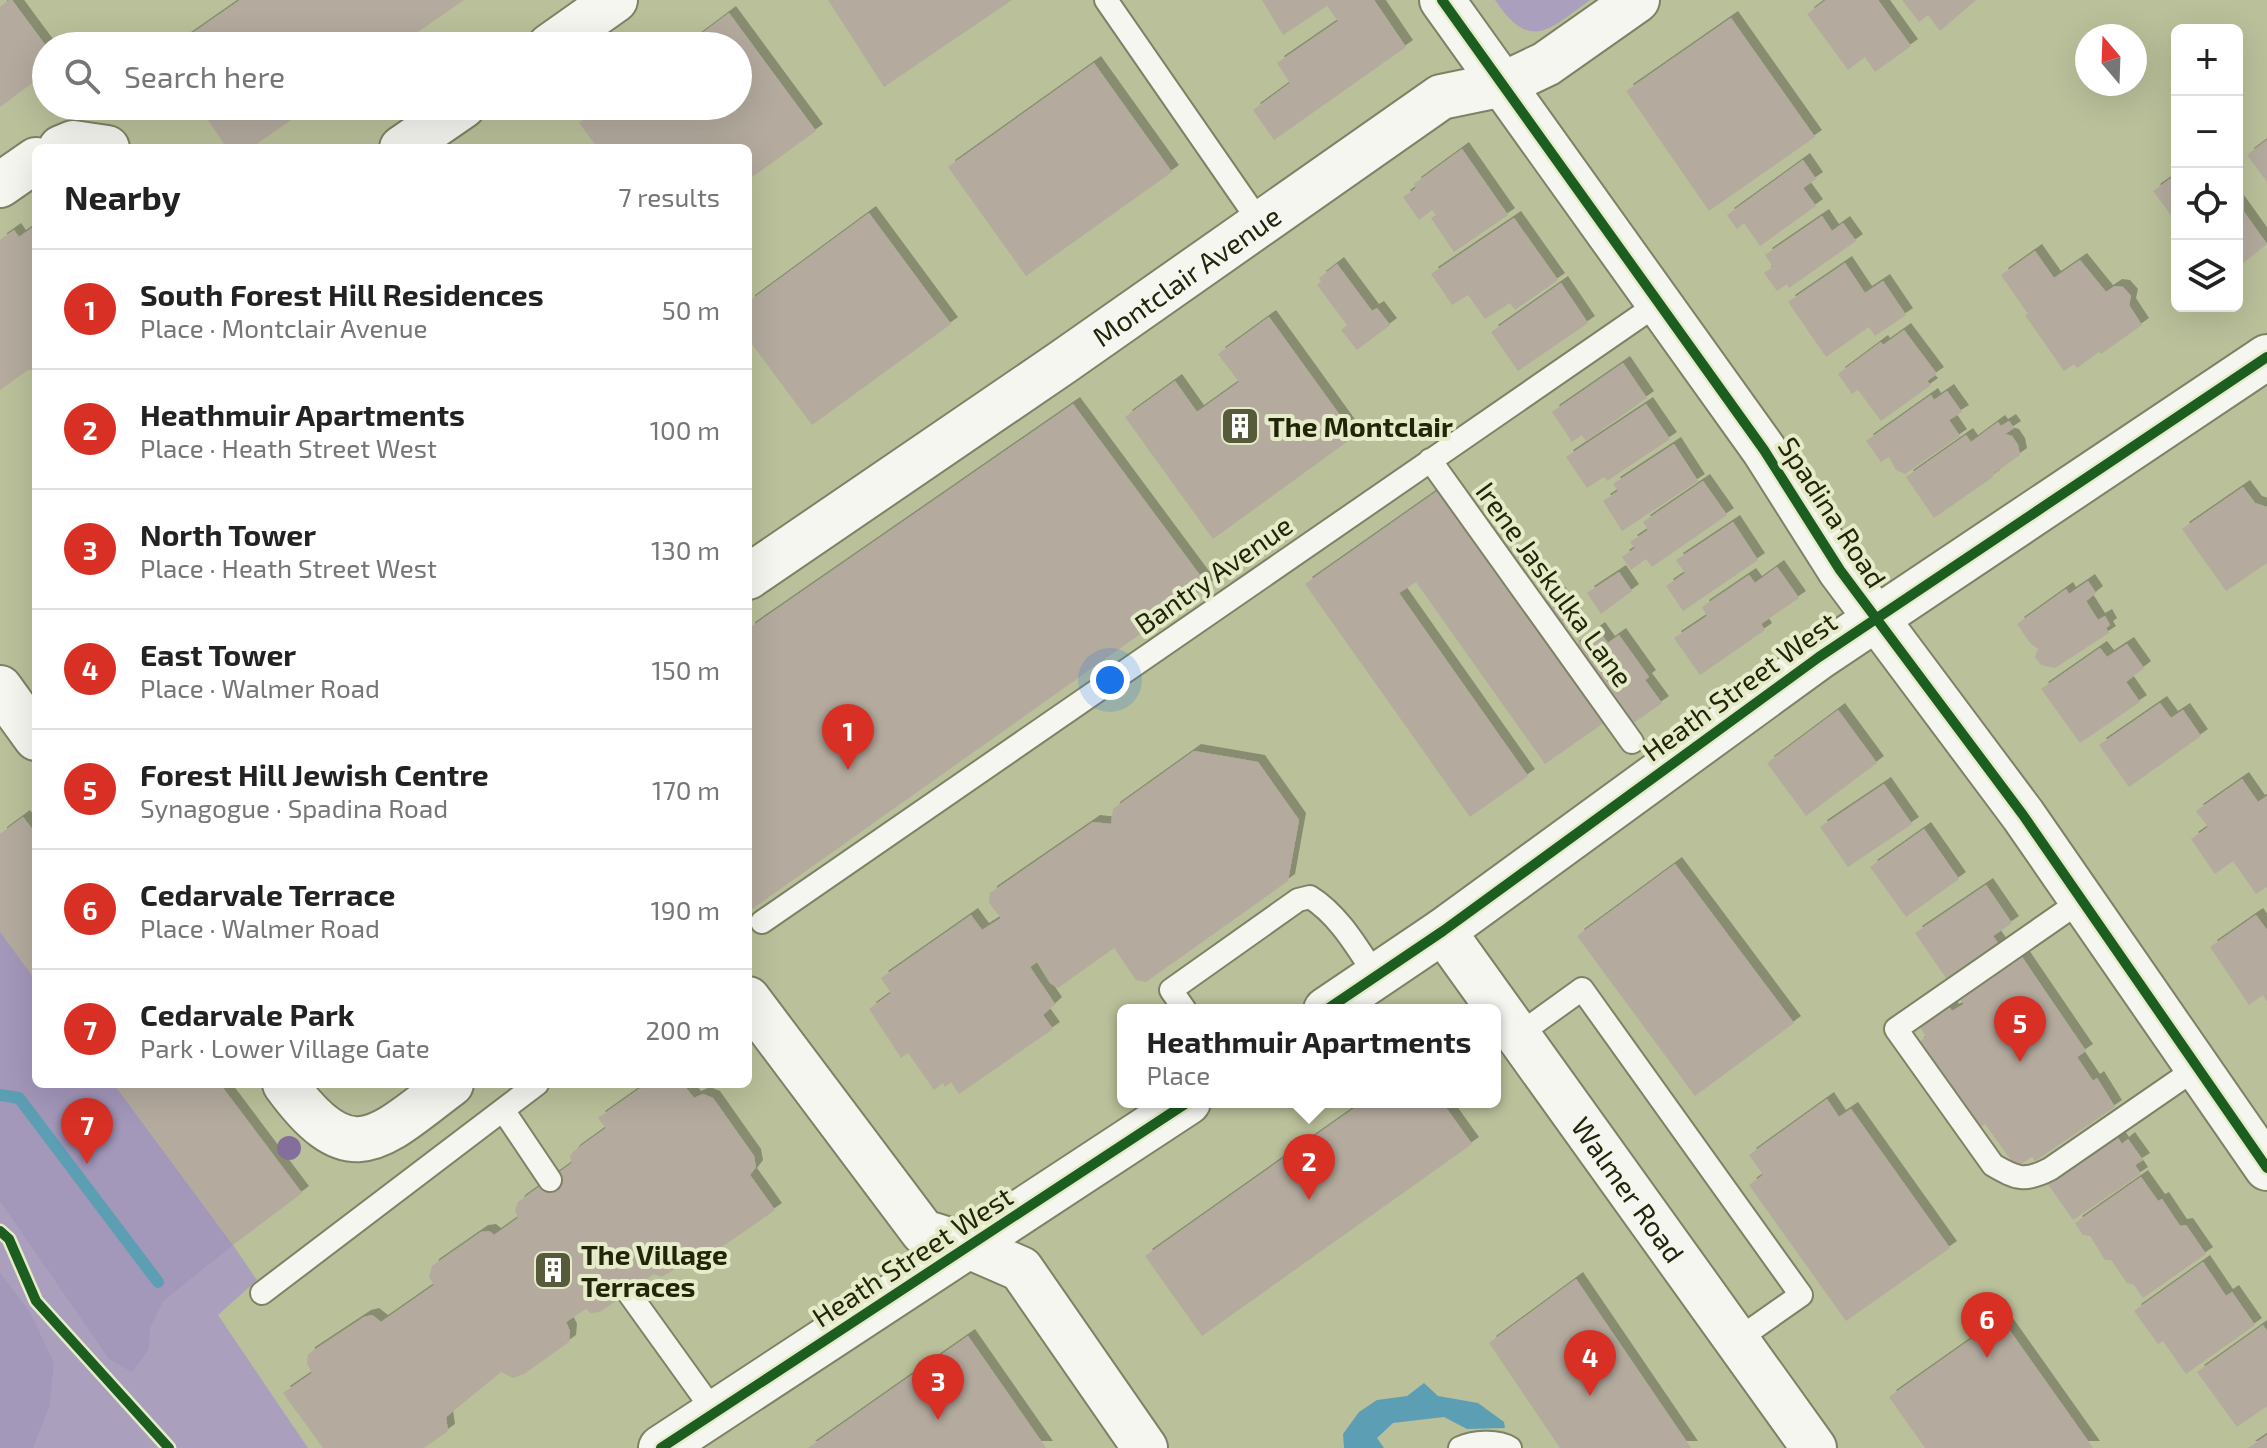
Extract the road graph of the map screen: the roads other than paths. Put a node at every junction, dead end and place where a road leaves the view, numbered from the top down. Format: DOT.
graph roads {
  1 [pos="615,0"];
  2 [pos="1106,0"];
  3 [pos="1442,0"];
  4 [pos="1637,0"];
  5 [pos="570,32"];
  6 [pos="1504,84"];
  7 [pos="443,120"];
  8 [pos="408,144"];
  9 [pos="32,163"];
  10 [pos="0,185"];
  11 [pos="1261,224"];
  12 [pos="1659,303"];
  13 [pos="2267,357"];
  14 [pos="1430,460"];
  15 [pos="752,574"];
  16 [pos="1875,619"];
  17 [pos="0,688"];
  18 [pos="32,732"];
  19 [pos="1632,742"];
  20 [pos="2082,900"];
  21 [pos="762,922"];
  22 [pos="1443,931"];
  23 [pos="1376,976"];
  24 [pos="752,1004"];
  25 [pos="1181,1004"];
  26 [pos="1335,1004"];
  27 [pos="1496,1004"];
  28 [pos="1501,1011"];
  29 [pos="1518,1035"];
  30 [pos="2198,1067"];
  31 [pos="288,1088"];
  32 [pos="446,1088"];
  33 [pos="532,1088"];
  34 [pos="1179,1108"];
  35 [pos="503,1110"];
  36 [pos="2267,1168"];
  37 [pos="550,1180"];
  38 [pos="968,1246"];
  39 [pos="628,1292"];
  40 [pos="262,1293"];
  41 [pos="1737,1340"];
  42 [pos="715,1413"];
  43 [pos="661,1448"];
  44 [pos="1145,1448"];
  45 [pos="1460,1448"];
  46 [pos="1510,1448"];
  47 [pos="1814,1448"];
  1 -- 5 [label="street"];
  2 -- 11 [label="lane"];
  3 -- 6 [label="street, Spadina Road"];
  4 -- 6 [label="street, Montclair Avenue"];
  6 -- 11 [label="street, Montclair Avenue"];
  6 -- 12 [label="street, Spadina Road"];
  7 -- 8 [label="street"];
  9 -- 10 [label="street"];
  11 -- 15 [label="street, Montclair Avenue"];
  12 -- 14 [label="lane, Bantry Avenue"];
  12 -- 16 [label="street, Spadina Road"];
  13 -- 16 [label="street, Heath Street West"];
  14 -- 19 [label="lane, Irene Jaskulka Lane"];
  14 -- 21 [label="lane, Bantry Avenue"];
  16 -- 20 [label="street, Spadina Road"];
  16 -- 22 [label="street, Heath Street West"];
  17 -- 18 [label="street"];
  20 -- 30 [label="street, Spadina Road"];
  20 -- 30 [label="lane"];
  22 -- 23 [label="street, Heath Street West"];
  22 -- 27 [label="street, Walmer Road"];
  23 -- 25 [label="lane"];
  23 -- 26 [label="street, Heath Street West"];
  24 -- 38 [label="street"];
  28 -- 29 [label="street, Walmer Road"];
  29 -- 41 [label="street, Walmer Road"];
  29 -- 41 [label="lane"];
  30 -- 36 [label="street, Spadina Road"];
  31 -- 32 [label="street"];
  33 -- 35 [label="lane"];
  34 -- 38 [label="street, Heath Street West"];
  35 -- 37 [label="lane"];
  35 -- 40 [label="lane"];
  38 -- 42 [label="street, Heath Street West"];
  38 -- 44 [label="street"];
  39 -- 42 [label="lane"];
  41 -- 47 [label="street, Walmer Road"];
  42 -- 43 [label="street, Heath Street West"];
  45 -- 46 [label="lane"];
}
